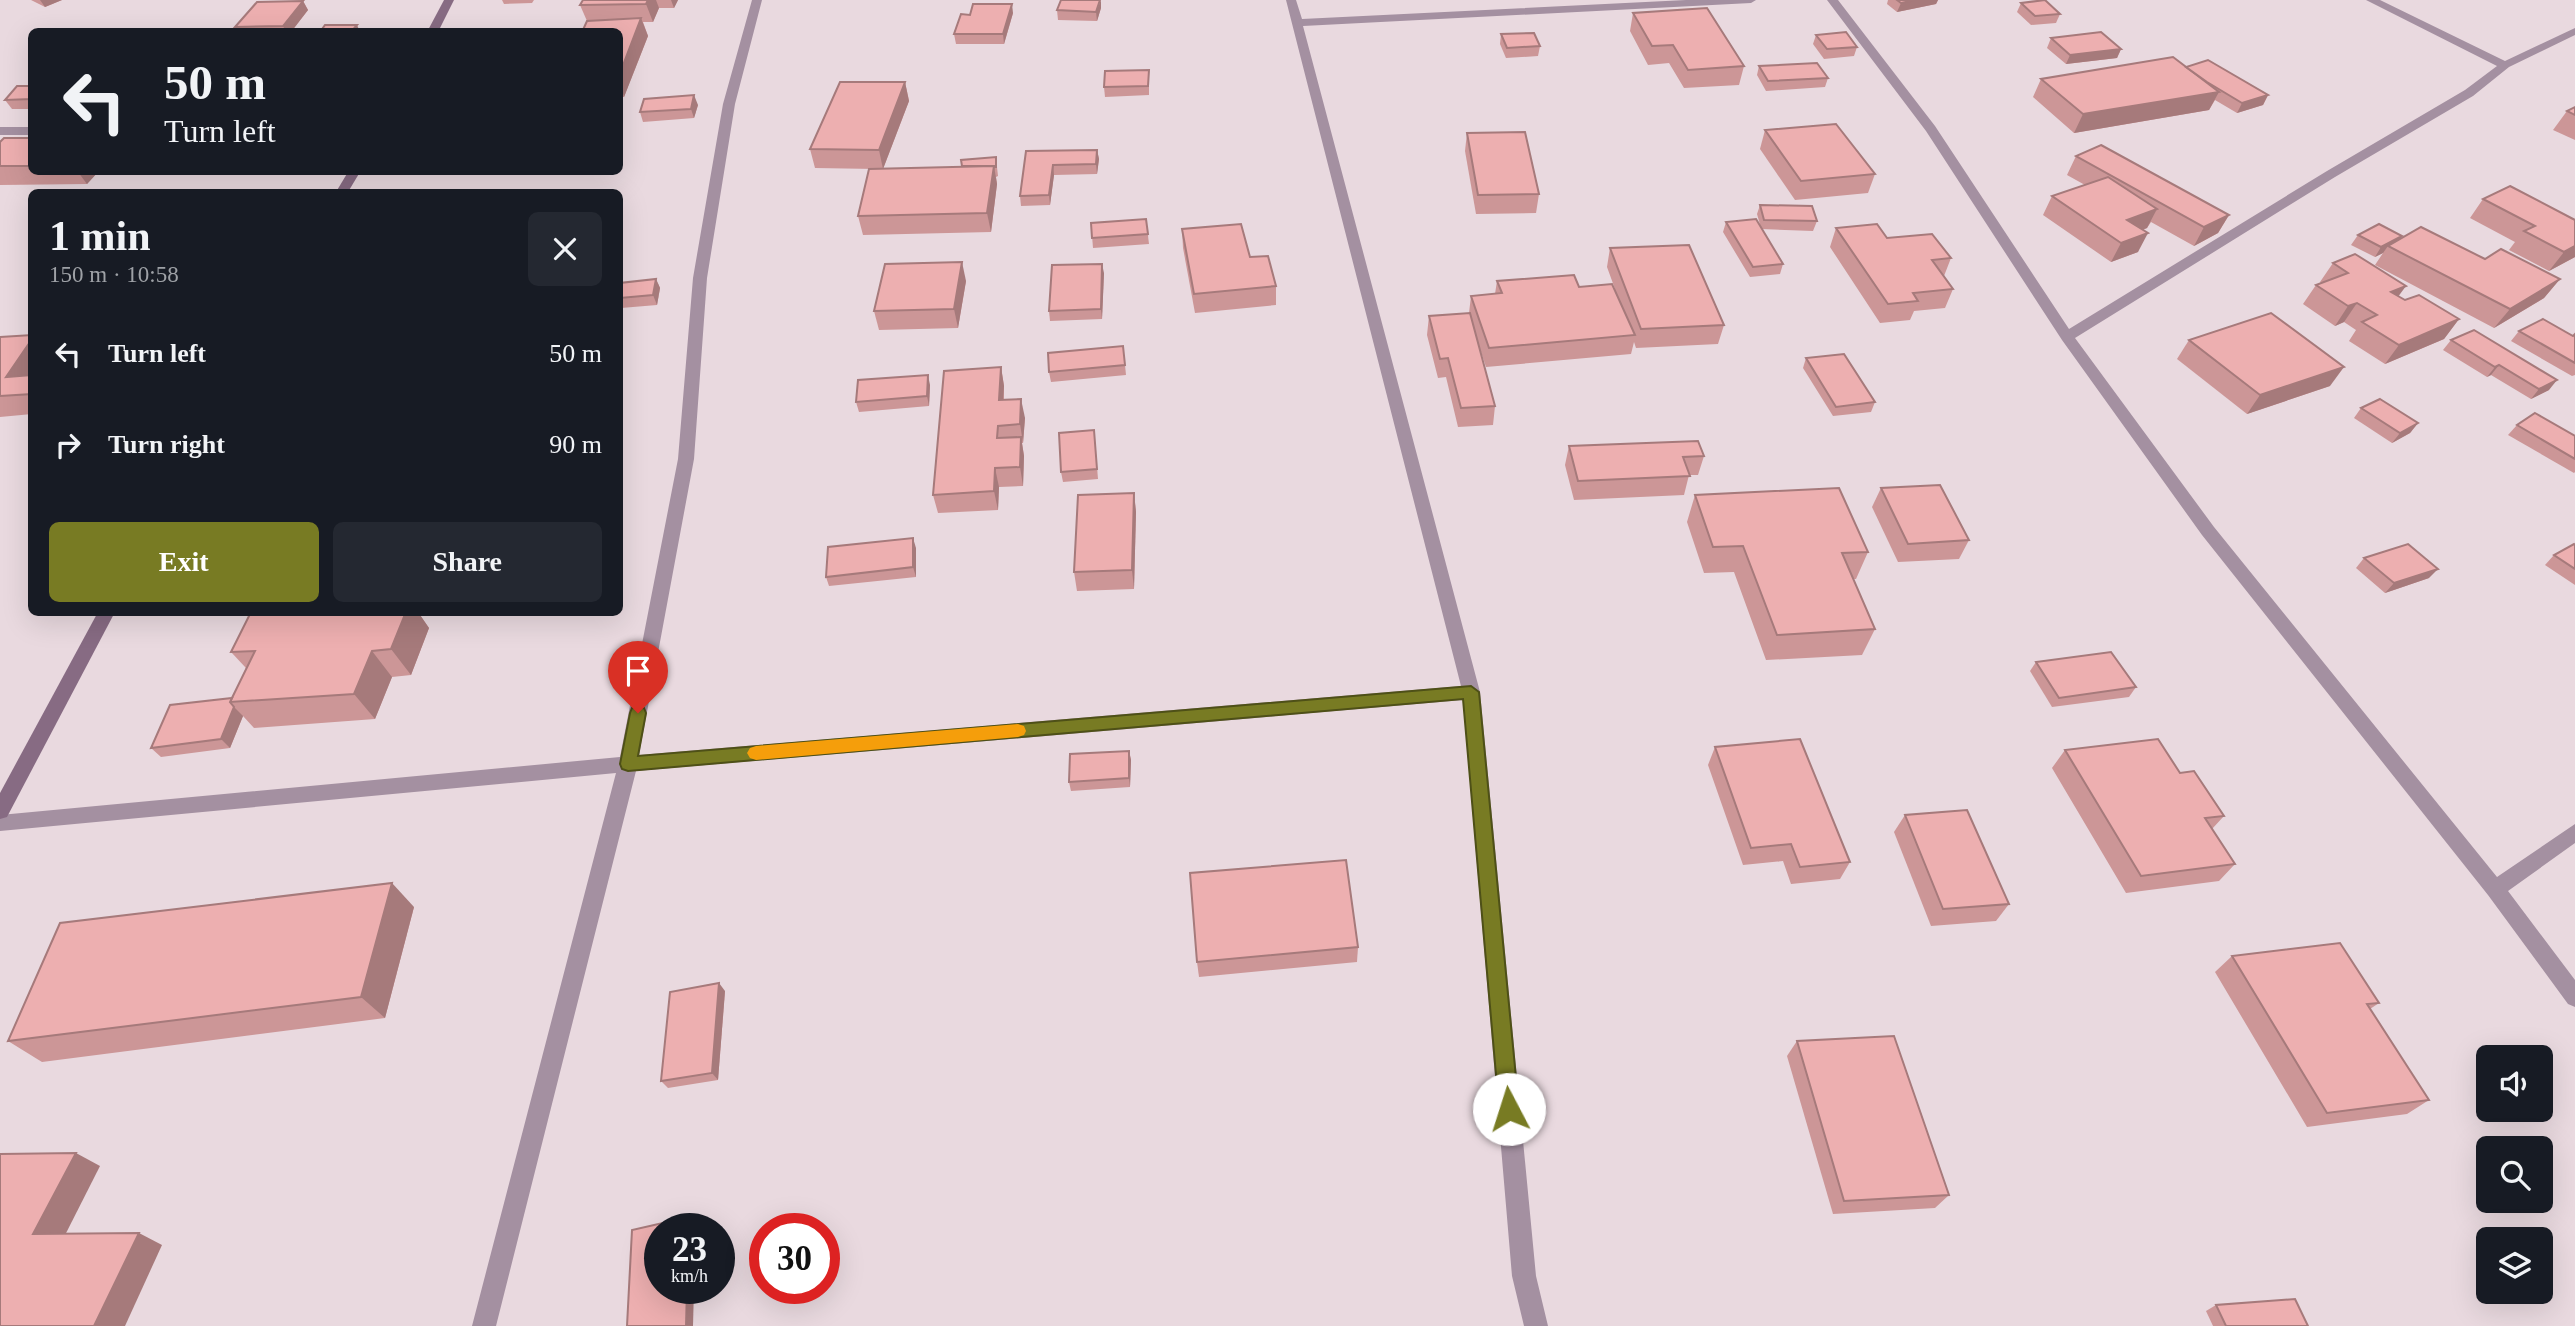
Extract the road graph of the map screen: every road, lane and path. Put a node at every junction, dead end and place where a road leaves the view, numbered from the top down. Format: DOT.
graph roads {
  1 [pos="449,0"];
  2 [pos="757,0"];
  3 [pos="1291,0"];
  4 [pos="1751,0"];
  5 [pos="1832,0"];
  6 [pos="2371,0"];
  7 [pos="1297,23"];
  8 [pos="434,28"];
  9 [pos="2575,31"];
  10 [pos="2505,65"];
  11 [pos="0,131"];
  12 [pos="28,131"];
  13 [pos="2067,337"];
  14 [pos="105,616"];
  15 [pos="1471,692"];
  16 [pos="628,764"];
  17 [pos="0,811"];
  18 [pos="0,823"];
  19 [pos="2575,832"];
  20 [pos="2495,889"];
  21 [pos="2575,997"];
  22 [pos="484,1326"];
  23 [pos="1536,1326"];
  1 -- 8 [label="main road"];
  2 -- 16 [label="street"];
  3 -- 7 [label="street"];
  4 -- 7 [label="street"];
  5 -- 13 [label="street"];
  6 -- 10 [label="street"];
  7 -- 15 [label="street"];
  9 -- 10 [label="street"];
  10 -- 13 [label="street"];
  11 -- 12 [label="street"];
  13 -- 20 [label="street"];
  14 -- 17 [label="main road"];
  15 -- 16 [label="street"];
  15 -- 23 [label="street"];
  16 -- 18 [label="street"];
  16 -- 22 [label="street"];
  19 -- 20 [label="street"];
  20 -- 21 [label="street"];
}
